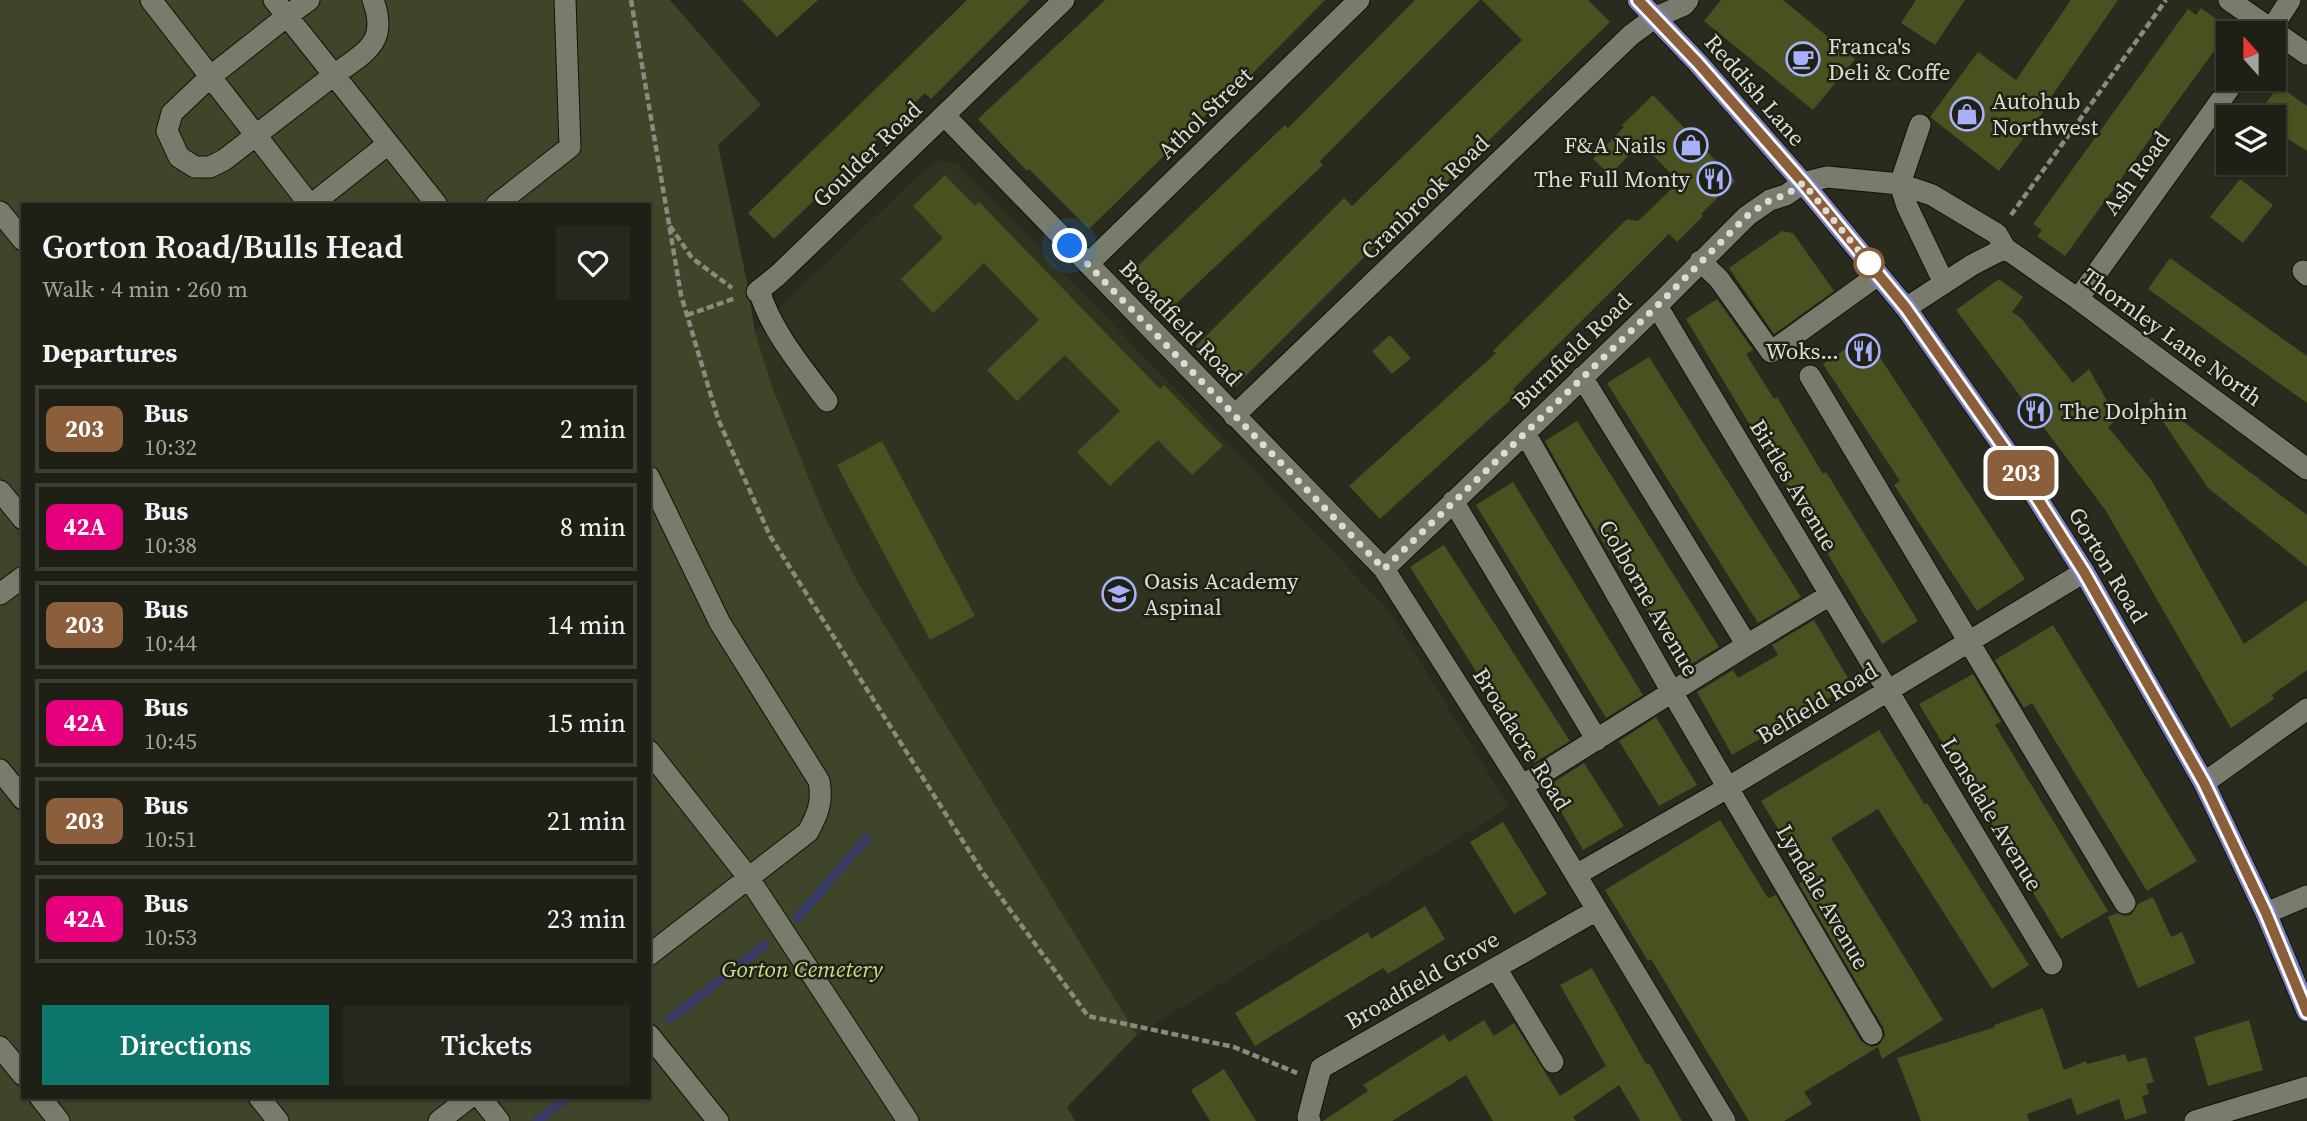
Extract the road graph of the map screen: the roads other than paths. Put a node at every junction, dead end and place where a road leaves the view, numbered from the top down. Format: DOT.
graph roads {
  1 [pos="309,0"];
  2 [pos="373,0"];
  3 [pos="565,0"];
  4 [pos="1064,0"];
  5 [pos="1359,0"];
  6 [pos="1638,0"];
  7 [pos="1688,0"];
  8 [pos="2229,0"];
  9 [pos="2290,0"];
  10 [pos="160,3"];
  11 [pos="281,8"];
  12 [pos="1654,18"];
  13 [pos="2257,21"];
  14 [pos="2276,21"];
  15 [pos="2286,41"];
  16 [pos="2307,54"];
  17 [pos="334,75"];
  18 [pos="210,77"];
  19 [pos="2227,91"];
  20 [pos="944,116"];
  21 [pos="1920,125"];
  22 [pos="255,134"];
  23 [pos="388,144"];
  24 [pos="1803,183"];
  25 [pos="1900,184"];
  26 [pos="308,203"];
  27 [pos="313,203"];
  28 [pos="435,203"];
  29 [pos="499,203"];
  30 [pos="0,212"];
  31 [pos="21,238"];
  32 [pos="2005,248"];
  33 [pos="1705,256"];
  34 [pos="1088,264"];
  35 [pos="1878,275"];
  36 [pos="1944,283"];
  37 [pos="2078,299"];
  38 [pos="1657,306"];
  39 [pos="1906,308"];
  40 [pos="1810,376"];
  41 [pos="1582,377"];
  42 [pos="827,401"];
  43 [pos="1234,416"];
  44 [pos="1525,433"];
  45 [pos="2307,469"];
  46 [pos="651,481"];
  47 [pos="0,491"];
  48 [pos="1453,501"];
  49 [pos="21,517"];
  50 [pos="1384,569"];
  51 [pos="2084,572"];
  52 [pos="21,578"];
  53 [pos="0,594"];
  54 [pos="1829,595"];
  55 [pos="1970,641"];
  56 [pos="1747,645"];
  57 [pos="1887,691"];
  58 [pos="1672,692"];
  59 [pos="2307,709"];
  60 [pos="1597,740"];
  61 [pos="651,754"];
  62 [pos="0,770"];
  63 [pos="2204,783"];
  64 [pos="1522,786"];
  65 [pos="1729,787"];
  66 [pos="21,796"];
  67 [pos="1576,875"];
  68 [pos="748,877"];
  69 [pos="2307,896"];
  70 [pos="2125,903"];
  71 [pos="1597,910"];
  72 [pos="2266,913"];
  73 [pos="651,953"];
  74 [pos="2052,964"];
  75 [pos="1496,968"];
  76 [pos="2307,1011"];
  77 [pos="1872,1034"];
  78 [pos="651,1037"];
  79 [pos="0,1047"];
  80 [pos="1553,1062"];
  81 [pos="21,1073"];
  82 [pos="2307,1087"];
  83 [pos="42,1099"];
  84 [pos="261,1099"];
  85 [pos="467,1099"];
  86 [pos="482,1099"];
  87 [pos="59,1121"];
  88 [pos="278,1121"];
  89 [pos="439,1121"];
  90 [pos="499,1121"];
  91 [pos="718,1121"];
  92 [pos="908,1121"];
  93 [pos="1310,1121"];
  94 [pos="1725,1121"];
  95 [pos="2195,1121"];
  1 -- 11 [label="street"];
  2 -- 17 [label="street"];
  3 -- 29 [label="street"];
  4 -- 20 [label="street, Goulder Road"];
  5 -- 34 [label="street, Athol Street"];
  6 -- 12 [label="main road, Reddish Lane"];
  7 -- 12 [label="street, Cranbrook Road"];
  8 -- 13 [label="street"];
  9 -- 14 [label="street"];
  10 -- 18 [label="street"];
  11 -- 17 [label="street"];
  11 -- 18 [label="street"];
  12 -- 24 [label="main road, Reddish Lane"];
  12 -- 43 [label="street, Cranbrook Road"];
  15 -- 16 [label="street"];
  17 -- 22 [label="street"];
  17 -- 23 [label="street"];
  18 -- 22 [label="street"];
  18 -- 22 [label="street"];
  19 -- 37 [label="street, Ash Road"];
  20 -- 34 [label="street, Broadfield Road"];
  20 -- 42 [label="street, Goulder Road"];
  21 -- 25 [label="street"];
  22 -- 26 [label="street"];
  23 -- 27 [label="street"];
  23 -- 28 [label="street"];
  24 -- 25 [label="street, Thornley Lane North"];
  24 -- 33 [label="street, Burnfield Road"];
  24 -- 35 [label="main road, Gorton Road"];
  25 -- 32 [label="street, Thornley Lane North"];
  25 -- 36 [label="street"];
  30 -- 31 [label="street"];
  32 -- 36 [label="street"];
  32 -- 37 [label="street, Thornley Lane North"];
  33 -- 35 [label="street"];
  33 -- 38 [label="street, Burnfield Road"];
  34 -- 43 [label="street, Broadfield Road"];
  35 -- 39 [label="main road, Gorton Road"];
  36 -- 39 [label="street"];
  37 -- 45 [label="street, Thornley Lane North"];
  38 -- 41 [label="street, Burnfield Road"];
  38 -- 54 [label="street, Birtles Avenue"];
  39 -- 51 [label="main road, Gorton Road"];
  40 -- 55 [label="street"];
  41 -- 44 [label="street, Burnfield Road"];
  41 -- 56 [label="street"];
  43 -- 50 [label="street, Broadacre Road"];
  44 -- 48 [label="street, Burnfield Road"];
  44 -- 58 [label="street, Colborne Avenue"];
  46 -- 68 [label="street"];
  47 -- 49 [label="street"];
  48 -- 50 [label="street, Burnfield Road"];
  48 -- 60 [label="street"];
  50 -- 64 [label="street, Broadacre Road"];
  51 -- 55 [label="street, Belfield Road"];
  51 -- 63 [label="main road, Gorton Road"];
  52 -- 53 [label="street"];
  54 -- 56 [label="street"];
  54 -- 57 [label="street, Birtles Avenue"];
  55 -- 57 [label="street, Belfield Road"];
  55 -- 70 [label="street"];
  56 -- 58 [label="street"];
  57 -- 65 [label="street, Belfield Road"];
  57 -- 74 [label="street, Lonsdale Avenue"];
  58 -- 60 [label="street"];
  58 -- 65 [label="street, Colborne Avenue"];
  59 -- 63 [label="street"];
  60 -- 64 [label="street"];
  61 -- 68 [label="street"];
  62 -- 66 [label="street"];
  63 -- 72 [label="main road, Gorton Road"];
  64 -- 67 [label="street, Broadacre Road"];
  65 -- 67 [label="street, Belfield Road"];
  65 -- 77 [label="street, Lyndale Avenue"];
  67 -- 71 [label="street, Broadacre Road"];
  68 -- 73 [label="street"];
  68 -- 92 [label="street"];
  69 -- 72 [label="street"];
  71 -- 75 [label="street, Broadfield Grove"];
  71 -- 94 [label="street, Broadacre Road"];
  72 -- 76 [label="main road, Gorton Road"];
  75 -- 80 [label="street"];
  75 -- 93 [label="street, Broadfield Grove"];
  78 -- 91 [label="street"];
  79 -- 81 [label="street"];
  82 -- 95 [label="street"];
  83 -- 87 [label="street"];
  84 -- 88 [label="street"];
  85 -- 89 [label="street"];
  86 -- 90 [label="street"];
}
